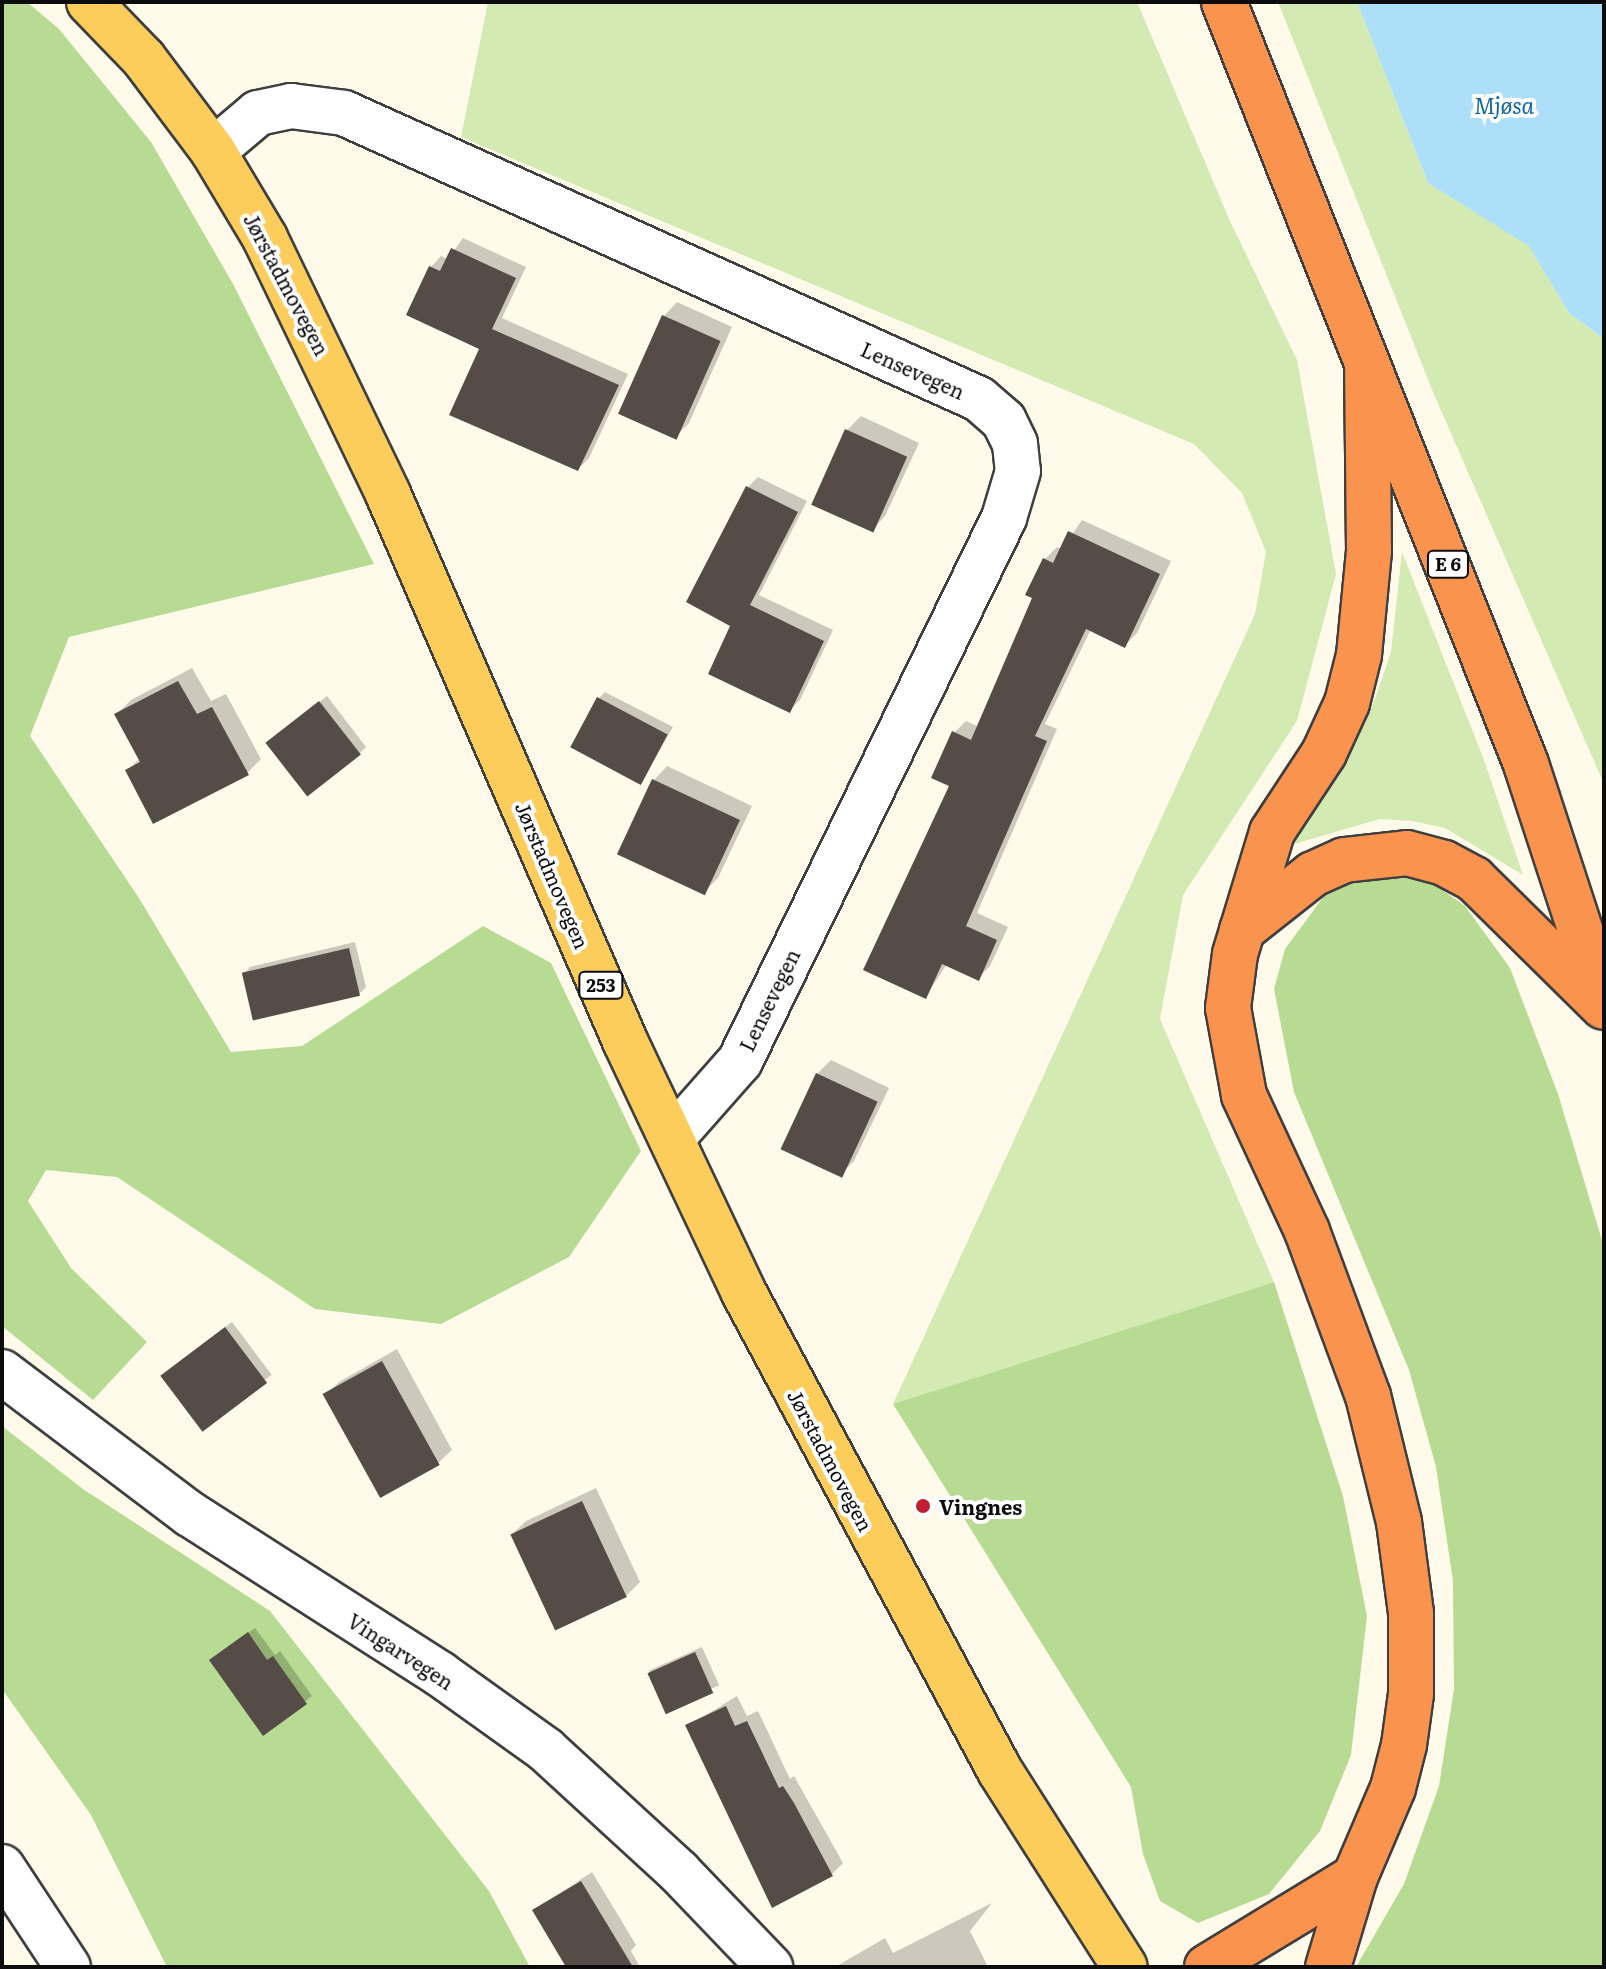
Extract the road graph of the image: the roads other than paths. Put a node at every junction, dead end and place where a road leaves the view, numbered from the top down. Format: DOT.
graph roads {
  1 [pos="89,2"];
  2 [pos="1224,2"];
  3 [pos="213,151"];
  4 [pos="1367,366"];
  5 [pos="1242,930"];
  6 [pos="1604,1005"];
  7 [pos="672,1138"];
  8 [pos="2,1372"];
  9 [pos="2,1867"];
  10 [pos="1355,1877"];
  11 [pos="68,1967"];
  12 [pos="770,1967"];
  13 [pos="1125,1967"];
  14 [pos="1207,1967"];
  15 [pos="1328,1967"];
  1 -- 3 [label="main road, Jørstadmovegen / 253"];
  2 -- 4 [label="highway, E 6"];
  3 -- 7 [label="main road, Jørstadmovegen / 253"];
  3 -- 7 [label="street, Lensevegen"];
  4 -- 5 [label="highway"];
  4 -- 6 [label="highway, E 6"];
  5 -- 6 [label="highway"];
  5 -- 10 [label="highway"];
  7 -- 13 [label="main road, Jørstadmovegen / 253"];
  8 -- 12 [label="street, Vingarvegen"];
  9 -- 11 [label="street"];
  10 -- 14 [label="highway"];
  10 -- 15 [label="highway"];
}
